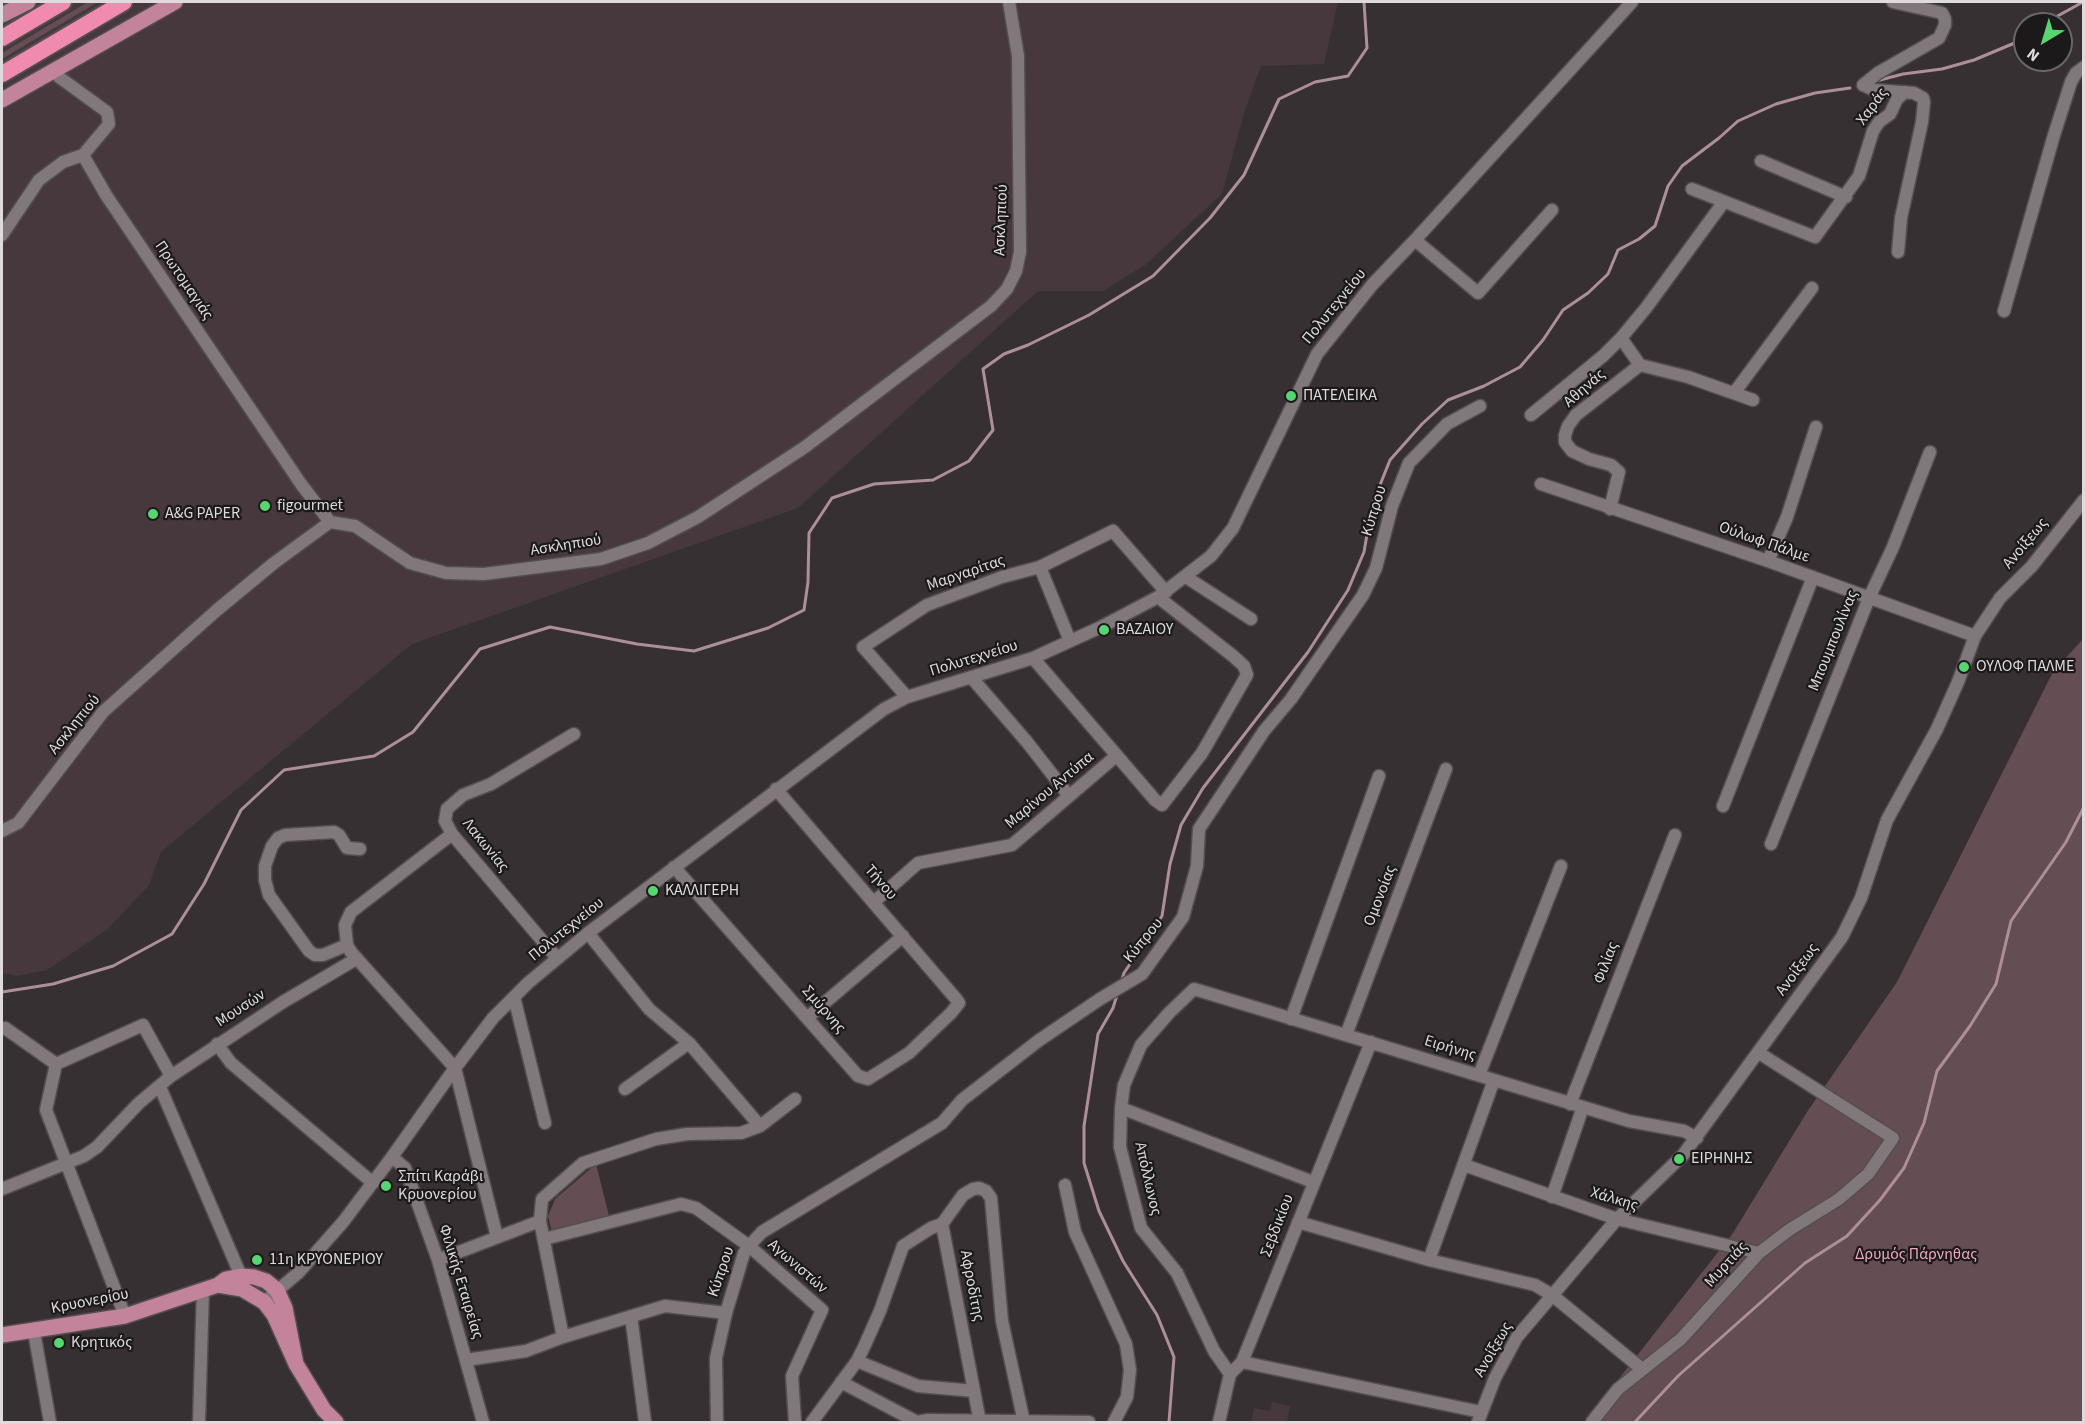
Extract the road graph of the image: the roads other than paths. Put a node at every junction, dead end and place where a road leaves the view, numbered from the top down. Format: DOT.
graph roads {
  1 [pos="28,2"];
  2 [pos="63,2"];
  3 [pos="124,2"];
  4 [pos="175,2"];
  5 [pos="1009,2"];
  6 [pos="1632,2"];
  7 [pos="1893,2"];
  8 [pos="2,15"];
  9 [pos="2,38"];
  10 [pos="2084,67"];
  11 [pos="54,70"];
  12 [pos="2,74"];
  13 [pos="1905,92"];
  14 [pos="2,100"];
  15 [pos="83,155"];
  16 [pos="1761,161"];
  17 [pos="1692,189"];
  18 [pos="1845,196"];
  19 [pos="1723,203"];
  20 [pos="1552,210"];
  21 [pos="2,235"];
  22 [pos="1415,240"];
  23 [pos="1899,252"];
  24 [pos="1812,288"];
  25 [pos="2004,311"];
  26 [pos="1621,338"];
  27 [pos="1640,364"];
  28 [pos="1734,393"];
  29 [pos="1752,400"];
  30 [pos="1480,406"];
  31 [pos="1531,415"];
  32 [pos="1816,427"];
  33 [pos="1930,452"];
  34 [pos="1541,484"];
  35 [pos="2084,500"];
  36 [pos="1610,508"];
  37 [pos="330,522"];
  38 [pos="1768,561"];
  39 [pos="1040,567"];
  40 [pos="1186,577"];
  41 [pos="1814,577"];
  42 [pos="1162,595"];
  43 [pos="1869,598"];
  44 [pos="1251,619"];
  45 [pos="1975,636"];
  46 [pos="1070,641"];
  47 [pos="1033,658"];
  48 [pos="971,677"];
  49 [pos="907,696"];
  50 [pos="574,734"];
  51 [pos="1116,756"];
  52 [pos="1446,769"];
  53 [pos="1379,776"];
  54 [pos="776,789"];
  55 [pos="1069,796"];
  56 [pos="1723,806"];
  57 [pos="2,831"];
  58 [pos="452,834"];
  59 [pos="1675,835"];
  60 [pos="1771,844"];
  61 [pos="360,849"];
  62 [pos="1560,866"];
  63 [pos="674,867"];
  64 [pos="874,902"];
  65 [pos="588,933"];
  66 [pos="903,936"];
  67 [pos="347,945"];
  68 [pos="557,958"];
  69 [pos="356,959"];
  70 [pos="1194,989"];
  71 [pos="514,997"];
  72 [pos="957,1000"];
  73 [pos="808,1017"];
  74 [pos="1291,1019"];
  75 [pos="2,1029"];
  76 [pos="1346,1035"];
  77 [pos="1371,1042"];
  78 [pos="688,1043"];
  79 [pos="217,1044"];
  80 [pos="1759,1053"];
  81 [pos="56,1064"];
  82 [pos="455,1068"];
  83 [pos="1479,1075"];
  84 [pos="171,1076"];
  85 [pos="1494,1080"];
  86 [pos="160,1087"];
  87 [pos="625,1089"];
  88 [pos="795,1099"];
  89 [pos="1570,1104"];
  90 [pos="1583,1107"];
  91 [pos="1121,1108"];
  92 [pos="545,1123"];
  93 [pos="760,1126"];
  94 [pos="1697,1138"];
  95 [pos="392,1157"];
  96 [pos="67,1164"];
  97 [pos="1464,1165"];
  98 [pos="1313,1182"];
  99 [pos="373,1183"];
  100 [pos="1065,1185"];
  101 [pos="2,1188"];
  102 [pos="1552,1197"];
  103 [pos="1617,1220"];
  104 [pos="540,1221"];
  105 [pos="1298,1222"];
  106 [pos="942,1224"];
  107 [pos="497,1237"];
  108 [pos="544,1239"];
  109 [pos="749,1246"];
  110 [pos="1759,1253"];
  111 [pos="438,1260"];
  112 [pos="1429,1260"];
  113 [pos="241,1276"];
  114 [pos="210,1287"];
  115 [pos="277,1290"];
  116 [pos="1552,1295"];
  117 [pos="264,1302"];
  118 [pos="726,1313"];
  119 [pos="125,1316"];
  120 [pos="631,1316"];
  121 [pos="34,1332"];
  122 [pos="2,1335"];
  123 [pos="563,1337"];
  124 [pos="466,1360"];
  125 [pos="857,1361"];
  126 [pos="1242,1362"];
  127 [pos="296,1364"];
  128 [pos="1642,1369"];
  129 [pos="1230,1374"];
  130 [pos="841,1382"];
  131 [pos="313,1391"];
  132 [pos="974,1391"];
  133 [pos="1480,1417"];
  134 [pos="51,1422"];
  135 [pos="199,1422"];
  136 [pos="336,1422"];
  137 [pos="347,1422"];
  138 [pos="483,1422"];
  139 [pos="645,1422"];
  140 [pos="717,1422"];
  141 [pos="795,1422"];
  142 [pos="812,1422"];
  143 [pos="917,1422"];
  144 [pos="980,1422"];
  145 [pos="1024,1422"];
  146 [pos="1089,1422"];
  147 [pos="1114,1422"];
  148 [pos="1219,1422"];
  149 [pos="1592,1422"];
  1 -- 8 [label="main road"];
  2 -- 9 [label="highway"];
  3 -- 12 [label="highway"];
  4 -- 11 [label="main road"];
  5 -- 37 [label="street, Ασκληπιού"];
  6 -- 22 [label="street, Πολυτεχνείου"];
  7 -- 13 [label="street, Χαράς"];
  10 -- 25 [label="street"];
  11 -- 14 [label="main road"];
  11 -- 15 [label="street"];
  13 -- 18 [label="street, Χαράς"];
  13 -- 23 [label="street"];
  15 -- 21 [label="street"];
  15 -- 37 [label="street, Πρωτομαγιάς"];
  16 -- 18 [label="street"];
  17 -- 19 [label="street, Χαράς"];
  18 -- 19 [label="street, Χαράς"];
  19 -- 26 [label="street"];
  20 -- 22 [label="street"];
  22 -- 40 [label="street, Πολυτεχνείου"];
  24 -- 28 [label="street"];
  26 -- 27 [label="street"];
  26 -- 31 [label="street"];
  27 -- 28 [label="street"];
  27 -- 36 [label="street, Αθηνάς"];
  28 -- 29 [label="street"];
  30 -- 109 [label="street, Κύπρου"];
  32 -- 38 [label="street"];
  33 -- 43 [label="street, Μπουμπουλίνας"];
  34 -- 36 [label="street, Ούλωφ Πάλμε"];
  35 -- 45 [label="street, Ανοίξεως"];
  36 -- 38 [label="street, Ούλωφ Πάλμε"];
  37 -- 57 [label="street, Ασκληπιού"];
  38 -- 41 [label="street, Ούλωφ Πάλμε"];
  39 -- 42 [label="street, Μαργαρίτας"];
  39 -- 46 [label="street"];
  39 -- 49 [label="street, Μαργαρίτας"];
  40 -- 42 [label="street, Πολυτεχνείου"];
  40 -- 44 [label="street"];
  41 -- 43 [label="street, Ούλωφ Πάλμε"];
  41 -- 56 [label="street"];
  42 -- 46 [label="street, Πολυτεχνείου"];
  42 -- 51 [label="street"];
  43 -- 45 [label="street, Ούλωφ Πάλμε"];
  43 -- 60 [label="street, Μπουμπουλίνας"];
  45 -- 80 [label="street, Ανοίξεως"];
  46 -- 47 [label="street, Πολυτεχνείου"];
  47 -- 48 [label="street, Πολυτεχνείου"];
  47 -- 51 [label="street"];
  48 -- 49 [label="street, Πολυτεχνείου"];
  48 -- 55 [label="street"];
  49 -- 54 [label="street, Πολυτεχνείου"];
  50 -- 58 [label="street, Λακωνίας"];
  51 -- 55 [label="street, Μαρίνου Αντύπα"];
  52 -- 76 [label="street, Ομονοίας"];
  53 -- 74 [label="street"];
  54 -- 63 [label="street, Πολυτεχνείου"];
  54 -- 64 [label="street, Τήνου"];
  55 -- 64 [label="street, Μαρίνου Αντύπα"];
  58 -- 67 [label="street"];
  58 -- 68 [label="street, Λακωνίας"];
  59 -- 89 [label="street, Φιλίας"];
  61 -- 67 [label="street"];
  62 -- 83 [label="street"];
  63 -- 65 [label="street, Πολυτεχνείου"];
  63 -- 73 [label="street, Σμύρνης"];
  64 -- 66 [label="street, Τήνου"];
  65 -- 68 [label="street, Πολυτεχνείου"];
  65 -- 78 [label="street"];
  66 -- 72 [label="street, Τήνου"];
  66 -- 73 [label="street"];
  67 -- 69 [label="street"];
  68 -- 71 [label="street, Πολυτεχνείου"];
  69 -- 79 [label="street, Μουσών"];
  69 -- 82 [label="street"];
  70 -- 74 [label="street, Ειρήνης"];
  70 -- 91 [label="street, Απόλλωνος"];
  71 -- 82 [label="street, Πολυτεχνείου"];
  71 -- 92 [label="street"];
  72 -- 73 [label="street, Σμύρνης"];
  74 -- 76 [label="street, Ειρήνης"];
  75 -- 81 [label="street"];
  76 -- 77 [label="street, Ειρήνης"];
  77 -- 83 [label="street, Ειρήνης"];
  77 -- 98 [label="street, Σεβδικίου"];
  78 -- 87 [label="street"];
  78 -- 93 [label="street"];
  79 -- 84 [label="street, Μουσών"];
  79 -- 99 [label="street"];
  80 -- 94 [label="street, Ανοίξεως"];
  80 -- 110 [label="street, Μυρτιάς"];
  81 -- 84 [label="street"];
  81 -- 96 [label="street"];
  82 -- 95 [label="street, Πολυτεχνείου"];
  82 -- 107 [label="street"];
  83 -- 85 [label="street, Ειρήνης"];
  84 -- 86 [label="street, Μουσών"];
  85 -- 89 [label="street, Ειρήνης"];
  85 -- 97 [label="street"];
  86 -- 96 [label="street, Μουσών"];
  86 -- 113 [label="street"];
  88 -- 93 [label="street"];
  89 -- 90 [label="street, Ειρήνης"];
  90 -- 94 [label="street, Ειρήνης"];
  90 -- 102 [label="street"];
  91 -- 98 [label="street"];
  91 -- 129 [label="street, Απόλλωνος"];
  93 -- 104 [label="street"];
  94 -- 103 [label="street, Ανοίξεως"];
  95 -- 99 [label="street, Πολυτεχνείου"];
  95 -- 111 [label="street, Φιλικής Εταιρείας"];
  96 -- 101 [label="street, Μουσών"];
  96 -- 119 [label="street"];
  97 -- 102 [label="street, Χάλκης"];
  97 -- 112 [label="street"];
  98 -- 105 [label="street, Σεβδικίου"];
  99 -- 115 [label="street, Πολυτεχνείου"];
  100 -- 147 [label="street"];
  102 -- 103 [label="street, Χάλκης"];
  103 -- 110 [label="street, Χάλκης"];
  103 -- 116 [label="street, Ανοίξεως"];
  104 -- 107 [label="street"];
  104 -- 108 [label="street"];
  105 -- 112 [label="street"];
  105 -- 126 [label="street, Σεβδικίου"];
  106 -- 125 [label="street"];
  106 -- 132 [label="street, Αφροδίτης"];
  106 -- 145 [label="street"];
  107 -- 111 [label="street"];
  108 -- 109 [label="street, Αγωνιστών"];
  108 -- 123 [label="street"];
  109 -- 118 [label="street, Κύπρου"];
  109 -- 141 [label="street, Αγωνιστών"];
  110 -- 128 [label="street, Μυρτιάς"];
  111 -- 124 [label="street, Φιλικής Εταιρείας"];
  112 -- 116 [label="street"];
  113 -- 114 [label="main road, Κρυονερίου"];
  113 -- 115 [label="main road"];
  114 -- 117 [label="main road"];
  114 -- 119 [label="main road, Κρυονερίου"];
  114 -- 135 [label="street"];
  115 -- 117 [label="street, Πολυτεχνείου"];
  115 -- 127 [label="main road"];
  116 -- 128 [label="street"];
  116 -- 133 [label="street, Ανοίξεως"];
  117 -- 127 [label="main road"];
  118 -- 120 [label="street"];
  118 -- 140 [label="street, Κύπρου"];
  119 -- 121 [label="main road, Κρυονερίου"];
  120 -- 123 [label="street"];
  120 -- 139 [label="street"];
  121 -- 122 [label="main road, Κρυονερίου"];
  121 -- 134 [label="street"];
  123 -- 124 [label="street"];
  124 -- 138 [label="street, Φιλικής Εταιρείας"];
  125 -- 130 [label="street"];
  125 -- 132 [label="street"];
  126 -- 129 [label="street, Σεβδικίου"];
  126 -- 133 [label="street"];
  127 -- 131 [label="main road"];
  128 -- 149 [label="street, Μυρτιάς"];
  129 -- 148 [label="street"];
  130 -- 142 [label="street"];
  130 -- 143 [label="street"];
  131 -- 136 [label="main road"];
  131 -- 137 [label="main road"];
  132 -- 144 [label="street, Αφροδίτης"];
  143 -- 144 [label="street"];
  144 -- 145 [label="street"];
  145 -- 146 [label="street"];
}
